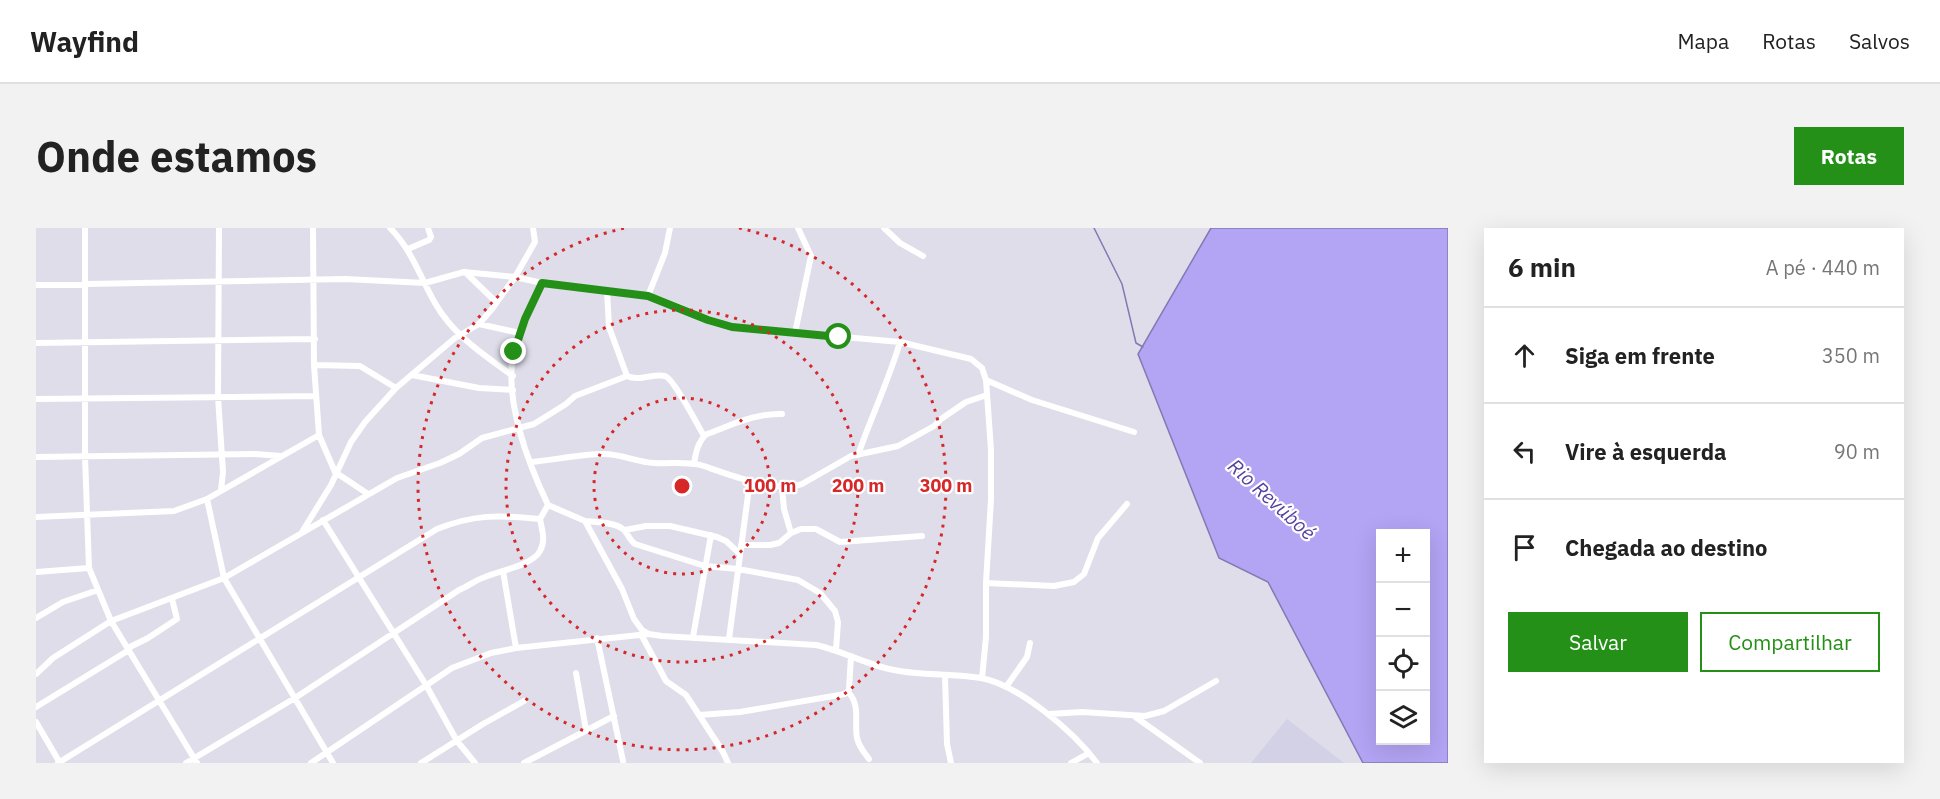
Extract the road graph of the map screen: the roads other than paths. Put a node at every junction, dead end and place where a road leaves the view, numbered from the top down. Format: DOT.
graph roads {
  1 [pos="85,228"];
  2 [pos="219,228"];
  3 [pos="313,228"];
  4 [pos="390,228"];
  5 [pos="428,228"];
  6 [pos="533,228"];
  7 [pos="670,228"];
  8 [pos="798,228"];
  9 [pos="884,228"];
  10 [pos="408,249"];
  11 [pos="923,256"];
  12 [pos="464,272"];
  13 [pos="515,277"];
  14 [pos="315,279"];
  15 [pos="218,282"];
  16 [pos="425,283"];
  17 [pos="542,283"];
  18 [pos="85,284"];
  19 [pos="36,285"];
  20 [pos="607,290"];
  21 [pos="648,296"];
  22 [pos="496,302"];
  23 [pos="479,324"];
  24 [pos="520,333"];
  25 [pos="795,333"];
  26 [pos="460,336"];
  27 [pos="315,339"];
  28 [pos="218,341"];
  29 [pos="85,342"];
  30 [pos="900,342"];
  31 [pos="36,343"];
  32 [pos="314,365"];
  33 [pos="412,375"];
  34 [pos="513,376"];
  35 [pos="627,376"];
  36 [pos="986,380"];
  37 [pos="396,388"];
  38 [pos="513,390"];
  39 [pos="987,395"];
  40 [pos="315,396"];
  41 [pos="86,398"];
  42 [pos="218,398"];
  43 [pos="36,399"];
  44 [pos="782,414"];
  45 [pos="519,427"];
  46 [pos="1134,432"];
  47 [pos="319,435"];
  48 [pos="704,436"];
  49 [pos="858,455"];
  50 [pos="85,456"];
  51 [pos="221,456"];
  52 [pos="282,456"];
  53 [pos="36,458"];
  54 [pos="531,462"];
  55 [pos="694,463"];
  56 [pos="335,472"];
  57 [pos="750,480"];
  58 [pos="782,488"];
  59 [pos="221,490"];
  60 [pos="368,494"];
  61 [pos="207,499"];
  62 [pos="1127,504"];
  63 [pos="548,505"];
  64 [pos="87,516"];
  65 [pos="36,517"];
  66 [pos="540,519"];
  67 [pos="323,520"];
  68 [pos="585,521"];
  69 [pos="625,530"];
  70 [pos="302,532"];
  71 [pos="791,532"];
  72 [pos="711,535"];
  73 [pos="922,536"];
  74 [pos="741,545"];
  75 [pos="740,554"];
  76 [pos="705,566"];
  77 [pos="89,568"];
  78 [pos="738,569"];
  79 [pos="503,571"];
  80 [pos="36,572"];
  81 [pos="358,577"];
  82 [pos="224,578"];
  83 [pos="986,583"];
  84 [pos="98,590"];
  85 [pos="172,599"];
  86 [pos="36,618"];
  87 [pos="111,621"];
  88 [pos="393,632"];
  89 [pos="646,635"];
  90 [pos="693,637"];
  91 [pos="597,638"];
  92 [pos="261,639"];
  93 [pos="729,639"];
  94 [pos="1030,643"];
  95 [pos="516,648"];
  96 [pos="128,649"];
  97 [pos="836,650"];
  98 [pos="851,656"];
  99 [pos="576,673"];
  100 [pos="36,674"];
  101 [pos="945,675"];
  102 [pos="982,678"];
  103 [pos="1216,681"];
  104 [pos="426,685"];
  105 [pos="1006,687"];
  106 [pos="848,692"];
  107 [pos="295,698"];
  108 [pos="525,701"];
  109 [pos="159,702"];
  110 [pos="36,707"];
  111 [pos="1048,714"];
  112 [pos="699,715"];
  113 [pos="614,716"];
  114 [pos="1134,716"];
  115 [pos="36,722"];
  116 [pos="586,730"];
  117 [pos="457,741"];
  118 [pos="1089,753"];
  119 [pos="327,754"];
  120 [pos="869,759"];
  121 [pos="196,760"];
  122 [pos="623,761"];
  123 [pos="59,763"];
  124 [pos="186,763"];
  125 [pos="311,763"];
  126 [pos="333,763"];
  127 [pos="421,763"];
  128 [pos="475,763"];
  129 [pos="525,763"];
  130 [pos="728,763"];
  131 [pos="951,763"];
  132 [pos="1071,763"];
  133 [pos="1097,763"];
  134 [pos="1200,763"];
  1 -- 18 [label="street"];
  2 -- 15 [label="street"];
  3 -- 14 [label="street"];
  4 -- 10 [label="street"];
  5 -- 10 [label="street"];
  6 -- 13 [label="street"];
  7 -- 21 [label="street"];
  8 -- 25 [label="street"];
  9 -- 11 [label="street"];
  10 -- 16 [label="street"];
  12 -- 13 [label="street"];
  12 -- 16 [label="street"];
  12 -- 22 [label="street"];
  13 -- 17 [label="street"];
  13 -- 22 [label="street"];
  14 -- 15 [label="street"];
  14 -- 16 [label="street"];
  14 -- 27 [label="street"];
  15 -- 18 [label="street"];
  15 -- 28 [label="street"];
  16 -- 26 [label="street"];
  17 -- 20 [label="street"];
  17 -- 24 [label="street"];
  18 -- 19 [label="street"];
  18 -- 29 [label="street"];
  20 -- 21 [label="street"];
  20 -- 35 [label="street"];
  21 -- 25 [label="street"];
  22 -- 23 [label="street"];
  23 -- 24 [label="street"];
  23 -- 26 [label="street"];
  24 -- 34 [label="street"];
  25 -- 30 [label="street"];
  26 -- 33 [label="street"];
  26 -- 34 [label="street"];
  27 -- 28 [label="street"];
  27 -- 32 [label="street"];
  28 -- 29 [label="street"];
  28 -- 42 [label="street"];
  29 -- 31 [label="street"];
  29 -- 41 [label="street"];
  30 -- 36 [label="street"];
  30 -- 49 [label="street"];
  32 -- 37 [label="street"];
  32 -- 40 [label="street"];
  33 -- 37 [label="street"];
  33 -- 38 [label="street"];
  34 -- 38 [label="street"];
  35 -- 45 [label="street"];
  35 -- 48 [label="street"];
  36 -- 39 [label="street"];
  36 -- 46 [label="street"];
  37 -- 56 [label="street"];
  38 -- 45 [label="street"];
  39 -- 49 [label="street"];
  39 -- 83 [label="street"];
  40 -- 42 [label="street"];
  40 -- 47 [label="street"];
  41 -- 42 [label="street"];
  41 -- 43 [label="street"];
  41 -- 50 [label="street"];
  42 -- 51 [label="street"];
  44 -- 48 [label="street"];
  45 -- 54 [label="street"];
  45 -- 60 [label="street"];
  47 -- 52 [label="street"];
  47 -- 56 [label="street"];
  48 -- 55 [label="street"];
  49 -- 58 [label="street"];
  50 -- 51 [label="street"];
  50 -- 53 [label="street"];
  50 -- 64 [label="street"];
  51 -- 52 [label="street"];
  51 -- 59 [label="street"];
  52 -- 59 [label="street"];
  54 -- 55 [label="street"];
  54 -- 63 [label="street"];
  55 -- 57 [label="street"];
  56 -- 60 [label="street"];
  56 -- 70 [label="street"];
  57 -- 58 [label="street"];
  57 -- 74 [label="street"];
  58 -- 71 [label="street"];
  59 -- 61 [label="street"];
  60 -- 67 [label="street"];
  61 -- 64 [label="street"];
  61 -- 82 [label="street"];
  62 -- 83 [label="street"];
  63 -- 66 [label="street"];
  63 -- 68 [label="street"];
  64 -- 65 [label="street"];
  64 -- 77 [label="street"];
  66 -- 79 [label="street"];
  66 -- 81 [label="street"];
  67 -- 70 [label="street"];
  67 -- 81 [label="street"];
  68 -- 69 [label="street"];
  68 -- 89 [label="street"];
  69 -- 72 [label="street"];
  69 -- 76 [label="street"];
  70 -- 82 [label="street"];
  71 -- 73 [label="street"];
  71 -- 74 [label="street"];
  72 -- 75 [label="street"];
  72 -- 76 [label="street"];
  74 -- 75 [label="street"];
  75 -- 78 [label="street"];
  76 -- 78 [label="street"];
  76 -- 90 [label="street"];
  77 -- 80 [label="street"];
  77 -- 84 [label="street"];
  78 -- 93 [label="street"];
  78 -- 97 [label="street"];
  79 -- 88 [label="street"];
  79 -- 95 [label="street"];
  81 -- 88 [label="street"];
  81 -- 92 [label="street"];
  82 -- 85 [label="street"];
  82 -- 92 [label="street"];
  83 -- 102 [label="street"];
  84 -- 86 [label="street"];
  84 -- 87 [label="street"];
  85 -- 87 [label="street"];
  85 -- 96 [label="street"];
  87 -- 96 [label="street"];
  87 -- 100 [label="street"];
  88 -- 104 [label="street"];
  88 -- 107 [label="street"];
  89 -- 90 [label="street"];
  89 -- 91 [label="street"];
  89 -- 112 [label="street"];
  90 -- 93 [label="street"];
  91 -- 95 [label="street"];
  91 -- 113 [label="street"];
  92 -- 107 [label="street"];
  92 -- 109 [label="street"];
  93 -- 97 [label="street"];
  94 -- 105 [label="street"];
  95 -- 104 [label="street"];
  96 -- 109 [label="street"];
  96 -- 110 [label="street"];
  97 -- 98 [label="street"];
  98 -- 101 [label="street"];
  98 -- 106 [label="street"];
  99 -- 116 [label="street"];
  101 -- 102 [label="street"];
  101 -- 131 [label="street"];
  102 -- 105 [label="street"];
  103 -- 114 [label="street"];
  104 -- 117 [label="street"];
  104 -- 119 [label="street"];
  105 -- 111 [label="street"];
  106 -- 112 [label="street"];
  106 -- 120 [label="street"];
  107 -- 119 [label="street"];
  107 -- 121 [label="street"];
  108 -- 117 [label="street"];
  109 -- 121 [label="street"];
  109 -- 123 [label="street"];
  111 -- 114 [label="street"];
  111 -- 118 [label="street"];
  112 -- 130 [label="street"];
  113 -- 116 [label="street"];
  113 -- 122 [label="street"];
  114 -- 134 [label="street"];
  115 -- 123 [label="street"];
  116 -- 129 [label="street"];
  117 -- 127 [label="street"];
  117 -- 128 [label="street"];
  118 -- 132 [label="street"];
  118 -- 133 [label="street"];
  119 -- 125 [label="street"];
  119 -- 126 [label="street"];
  121 -- 124 [label="street"];
}
